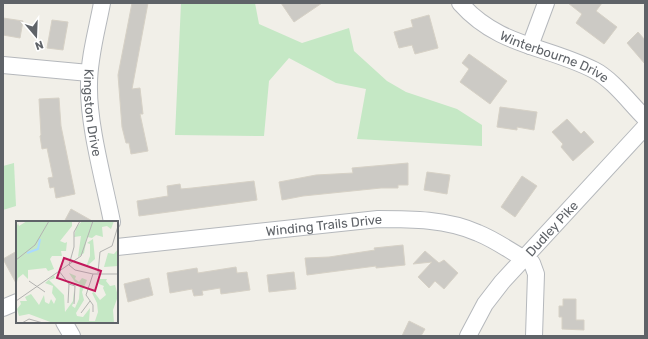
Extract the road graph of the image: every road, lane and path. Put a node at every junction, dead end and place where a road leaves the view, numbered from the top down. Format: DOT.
graph roads {
  1 [pos="102,3"];
  2 [pos="460,3"];
  3 [pos="546,3"];
  4 [pos="530,46"];
  5 [pos="3,64"];
  6 [pos="89,73"];
  7 [pos="645,118"];
  8 [pos="645,127"];
  9 [pos="112,221"];
  10 [pos="118,246"];
  11 [pos="523,258"];
  12 [pos="16,302"];
  13 [pos="3,308"];
  14 [pos="65,323"];
  15 [pos="72,336"];
  16 [pos="468,336"];
  17 [pos="534,336"];
  1 -- 6 [label="street, Kingston Drive"];
  2 -- 4 [label="street, Winterbourne Drive"];
  3 -- 4 [label="street"];
  4 -- 7 [label="street, Winterbourne Drive"];
  5 -- 6 [label="street"];
  6 -- 9 [label="street, Kingston Drive"];
  8 -- 11 [label="street, Dudley Pike"];
  10 -- 11 [label="street, Winding Trails Drive"];
  11 -- 16 [label="street, Dudley Pike"];
  11 -- 17 [label="street, Winding Trails Drive"];
  12 -- 13 [label="street"];
  14 -- 15 [label="street"];
}
